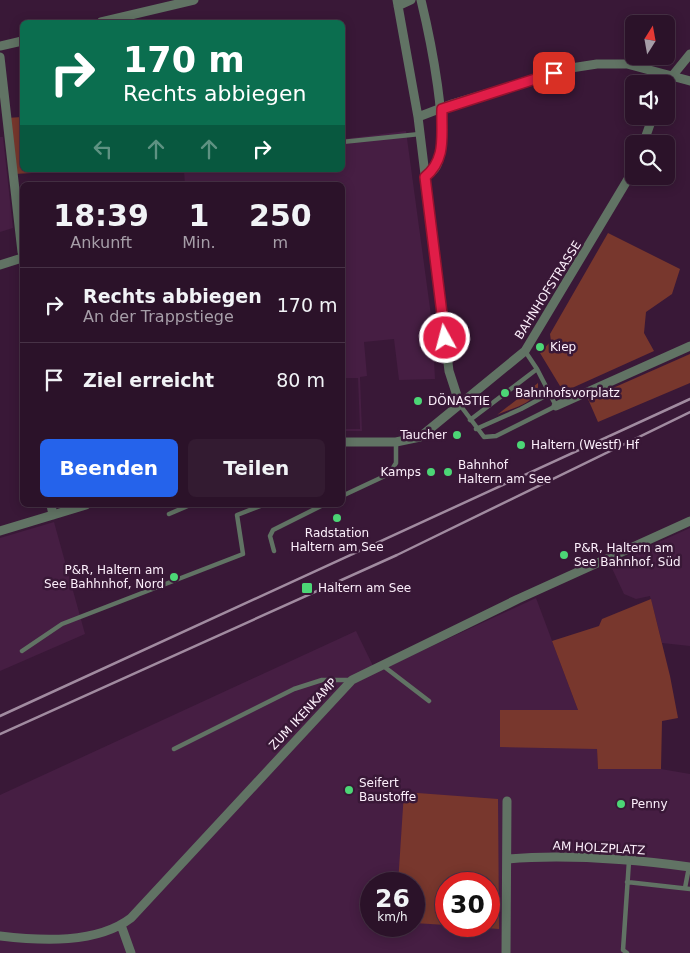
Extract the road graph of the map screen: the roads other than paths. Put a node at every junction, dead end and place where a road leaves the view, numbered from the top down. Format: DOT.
graph roads {
  1 [pos="194,0"];
  2 [pos="411,0"];
  3 [pos="421,0"];
  4 [pos="398,3"];
  5 [pos="109,20"];
  6 [pos="20,41"];
  7 [pos="0,46"];
  8 [pos="690,54"];
  9 [pos="0,57"];
  10 [pos="673,75"];
  11 [pos="675,76"];
  12 [pos="690,81"];
  13 [pos="442,109"];
  14 [pos="418,117"];
  15 [pos="420,134"];
  16 [pos="345,142"];
  17 [pos="425,177"];
  18 [pos="626,185"];
  19 [pos="20,199"];
  20 [pos="20,259"];
  21 [pos="0,265"];
  22 [pos="690,346"];
  23 [pos="525,351"];
  24 [pos="537,369"];
  25 [pos="549,394"];
  26 [pos="460,405"];
  27 [pos="556,406"];
  28 [pos="470,420"];
  29 [pos="476,428"];
  30 [pos="345,442"];
  31 [pos="396,442"];
  32 [pos="345,495"];
  33 [pos="52,507"];
  34 [pos="80,507"];
  35 [pos="185,507"];
  36 [pos="258,507"];
  37 [pos="319,507"];
  38 [pos="169,514"];
  39 [pos="53,516"];
  40 [pos="690,521"];
  41 [pos="0,531"];
  42 [pos="274,551"];
  43 [pos="22,651"];
  44 [pos="381,664"];
  45 [pos="352,680"];
  46 [pos="429,701"];
  47 [pos="174,749"];
  48 [pos="507,801"];
  49 [pos="507,860"];
  50 [pos="628,861"];
  51 [pos="689,867"];
  52 [pos="627,882"];
  53 [pos="688,889"];
  54 [pos="121,925"];
  55 [pos="0,936"];
  56 [pos="131,953"];
  57 [pos="506,953"];
  58 [pos="627,953"];
  1 -- 5 [label="street"];
  2 -- 4 [label="street"];
  3 -- 13 [label="street"];
  4 -- 14 [label="street"];
  6 -- 7 [label="street"];
  8 -- 10 [label="street"];
  9 -- 19 [label="street"];
  10 -- 13 [label="street"];
  11 -- 12 [label="street"];
  13 -- 14 [label="street"];
  13 -- 17 [label="street"];
  14 -- 15 [label="street"];
  15 -- 16 [label="lane"];
  15 -- 17 [label="street"];
  17 -- 26 [label="street"];
  18 -- 23 [label="street, BAHNHOFSTRASSE"];
  20 -- 21 [label="street"];
  22 -- 27 [label="street"];
  23 -- 24 [label="lane"];
  23 -- 26 [label="street, BAHNHOFSTRASSE"];
  24 -- 25 [label="lane"];
  24 -- 28 [label="lane"];
  25 -- 27 [label="lane"];
  25 -- 29 [label="lane"];
  26 -- 28 [label="lane"];
  26 -- 31 [label="street, BAHNHOFSTRASSE"];
  27 -- 29 [label="lane"];
  28 -- 29 [label="lane"];
  30 -- 31 [label="street, BAHNHOFSTRASSE"];
  31 -- 32 [label="lane"];
  33 -- 39 [label="street"];
  34 -- 39 [label="street"];
  35 -- 38 [label="lane"];
  36 -- 43 [label="lane"];
  37 -- 42 [label="lane"];
  39 -- 41 [label="street"];
  40 -- 44 [label="street, ZUM IKENKAMP"];
  44 -- 45 [label="street, ZUM IKENKAMP"];
  44 -- 46 [label="lane"];
  45 -- 47 [label="lane"];
  45 -- 54 [label="street, ZUM IKENKAMP"];
  48 -- 49 [label="street"];
  49 -- 50 [label="street, AM HOLZPLATZ"];
  49 -- 57 [label="street"];
  50 -- 51 [label="street, AM HOLZPLATZ"];
  50 -- 52 [label="lane"];
  51 -- 53 [label="lane"];
  52 -- 53 [label="lane"];
  52 -- 58 [label="lane"];
  54 -- 55 [label="street, ZUM IKENKAMP"];
  54 -- 56 [label="street"];
}
